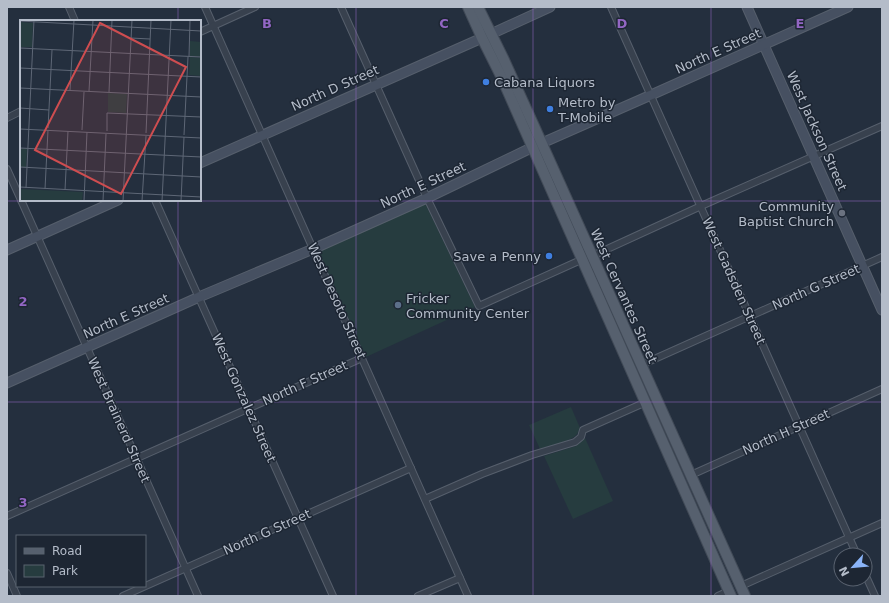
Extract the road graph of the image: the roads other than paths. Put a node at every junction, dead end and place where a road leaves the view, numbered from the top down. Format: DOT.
graph roads {
  1 [pos="69,7"];
  2 [pos="205,7"];
  3 [pos="255,7"];
  4 [pos="341,7"];
  5 [pos="468,7"];
  6 [pos="478,7"];
  7 [pos="550,7"];
  8 [pos="612,7"];
  9 [pos="747,7"];
  10 [pos="848,7"];
  11 [pos="75,20"];
  12 [pos="213,26"];
  13 [pos="201,32"];
  14 [pos="486,36"];
  15 [pos="764,44"];
  16 [pos="376,85"];
  17 [pos="651,95"];
  18 [pos="20,112"];
  19 [pos="7,118"];
  20 [pos="882,126"];
  21 [pos="262,135"];
  22 [pos="537,145"];
  23 [pos="814,156"];
  24 [pos="201,163"];
  25 [pos="7,169"];
  26 [pos="20,198"];
  27 [pos="427,198"];
  28 [pos="21,201"];
  29 [pos="116,201"];
  30 [pos="155,201"];
  31 [pos="701,206"];
  32 [pos="37,236"];
  33 [pos="313,249"];
  34 [pos="7,250"];
  35 [pos="588,258"];
  36 [pos="882,258"];
  37 [pos="862,266"];
  38 [pos="199,297"];
  39 [pos="882,310"];
  40 [pos="607,314"];
  41 [pos="750,317"];
  42 [pos="87,347"];
  43 [pos="362,358"];
  44 [pos="641,365"];
  45 [pos="7,383"];
  46 [pos="882,389"];
  47 [pos="646,402"];
  48 [pos="249,408"];
  49 [pos="799,426"];
  50 [pos="681,453"];
  51 [pos="136,458"];
  52 [pos="411,468"];
  53 [pos="691,475"];
  54 [pos="425,499"];
  55 [pos="7,516"];
  56 [pos="298,518"];
  57 [pos="882,523"];
  58 [pos="849,538"];
  59 [pos="853,547"];
  60 [pos="185,568"];
  61 [pos="7,573"];
  62 [pos="460,578"];
  63 [pos="146,586"];
  64 [pos="740,586"];
  65 [pos="143,587"];
  66 [pos="730,593"];
  67 [pos="17,596"];
  68 [pos="123,596"];
  69 [pos="198,596"];
  70 [pos="332,596"];
  71 [pos="418,596"];
  72 [pos="468,596"];
  73 [pos="718,596"];
  74 [pos="745,596"];
  1 -- 11 [label="street"];
  2 -- 12 [label="street, West Desoto Street"];
  3 -- 12 [label="street"];
  4 -- 16 [label="street"];
  5 -- 14 [label="main road, West Cervantes Street"];
  6 -- 14 [label="main road, West Cervantes Street"];
  7 -- 14 [label="street, North D Street"];
  8 -- 17 [label="street, West Gadsden Street"];
  9 -- 15 [label="street, West Jackson Street"];
  10 -- 15 [label="street, North E Street"];
  12 -- 13 [label="street"];
  12 -- 21 [label="street, West Desoto Street"];
  14 -- 16 [label="street, North D Street"];
  14 -- 22 [label="main road, West Cervantes Street"];
  15 -- 17 [label="street, North E Street"];
  15 -- 23 [label="street, West Jackson Street"];
  16 -- 21 [label="street, North D Street"];
  16 -- 27 [label="street"];
  17 -- 22 [label="street, North E Street"];
  17 -- 31 [label="street, West Gadsden Street"];
  18 -- 19 [label="street"];
  20 -- 23 [label="street"];
  21 -- 24 [label="street, North D Street"];
  21 -- 33 [label="street, West Desoto Street"];
  22 -- 27 [label="street, North E Street"];
  22 -- 35 [label="main road, West Cervantes Street"];
  23 -- 31 [label="street"];
  23 -- 37 [label="street, West Jackson Street"];
  25 -- 26 [label="street, West Brainerd Street"];
  27 -- 33 [label="street, North E Street"];
  27 -- 35 [label="street"];
  28 -- 32 [label="street, West Brainerd Street"];
  29 -- 32 [label="street"];
  30 -- 38 [label="street, West Gonzalez Street"];
  31 -- 35 [label="street"];
  31 -- 41 [label="street, West Gadsden Street"];
  32 -- 34 [label="street"];
  32 -- 42 [label="street, West Brainerd Street"];
  33 -- 38 [label="street, North E Street"];
  33 -- 43 [label="street, West Desoto Street"];
  35 -- 40 [label="main road, West Cervantes Street"];
  35 -- 44 [label="main road, West Cervantes Street"];
  36 -- 37 [label="street, North G Street"];
  37 -- 39 [label="street, West Jackson Street"];
  37 -- 41 [label="street, North G Street"];
  38 -- 42 [label="street, North E Street"];
  38 -- 48 [label="street, West Gonzalez Street"];
  40 -- 44 [label="main road"];
  40 -- 47 [label="main road, West Cervantes Street"];
  41 -- 44 [label="street, North G Street"];
  41 -- 49 [label="street, West Gadsden Street"];
  42 -- 45 [label="street, North E Street"];
  42 -- 51 [label="street, West Brainerd Street"];
  43 -- 48 [label="street, North F Street"];
  43 -- 52 [label="street, West Desoto Street"];
  44 -- 50 [label="main road, West Cervantes Street"];
  46 -- 49 [label="street, North H Street"];
  47 -- 50 [label="main road"];
  47 -- 54 [label="street"];
  47 -- 66 [label="main road, West Cervantes Street"];
  48 -- 51 [label="street, North F Street"];
  48 -- 56 [label="street, West Gonzalez Street"];
  49 -- 53 [label="street, North H Street"];
  49 -- 58 [label="street, West Gadsden Street"];
  50 -- 53 [label="main road, West Cervantes Street"];
  51 -- 55 [label="street, North F Street"];
  51 -- 60 [label="street, West Brainerd Street"];
  52 -- 54 [label="street, West Desoto Street"];
  52 -- 56 [label="street, North G Street"];
  53 -- 64 [label="main road, West Cervantes Street"];
  54 -- 62 [label="street, West Desoto Street"];
  56 -- 60 [label="street, North G Street"];
  56 -- 70 [label="street, West Gonzalez Street"];
  57 -- 58 [label="street"];
  58 -- 59 [label="street, West Gadsden Street"];
  58 -- 64 [label="street"];
  60 -- 63 [label="street, North G Street"];
  60 -- 69 [label="street, West Brainerd Street"];
  61 -- 67 [label="street"];
  62 -- 71 [label="street"];
  62 -- 72 [label="street, West Desoto Street"];
  64 -- 74 [label="main road, West Cervantes Street"];
  65 -- 68 [label="street, North G Street"];
  66 -- 73 [label="street"];
}
